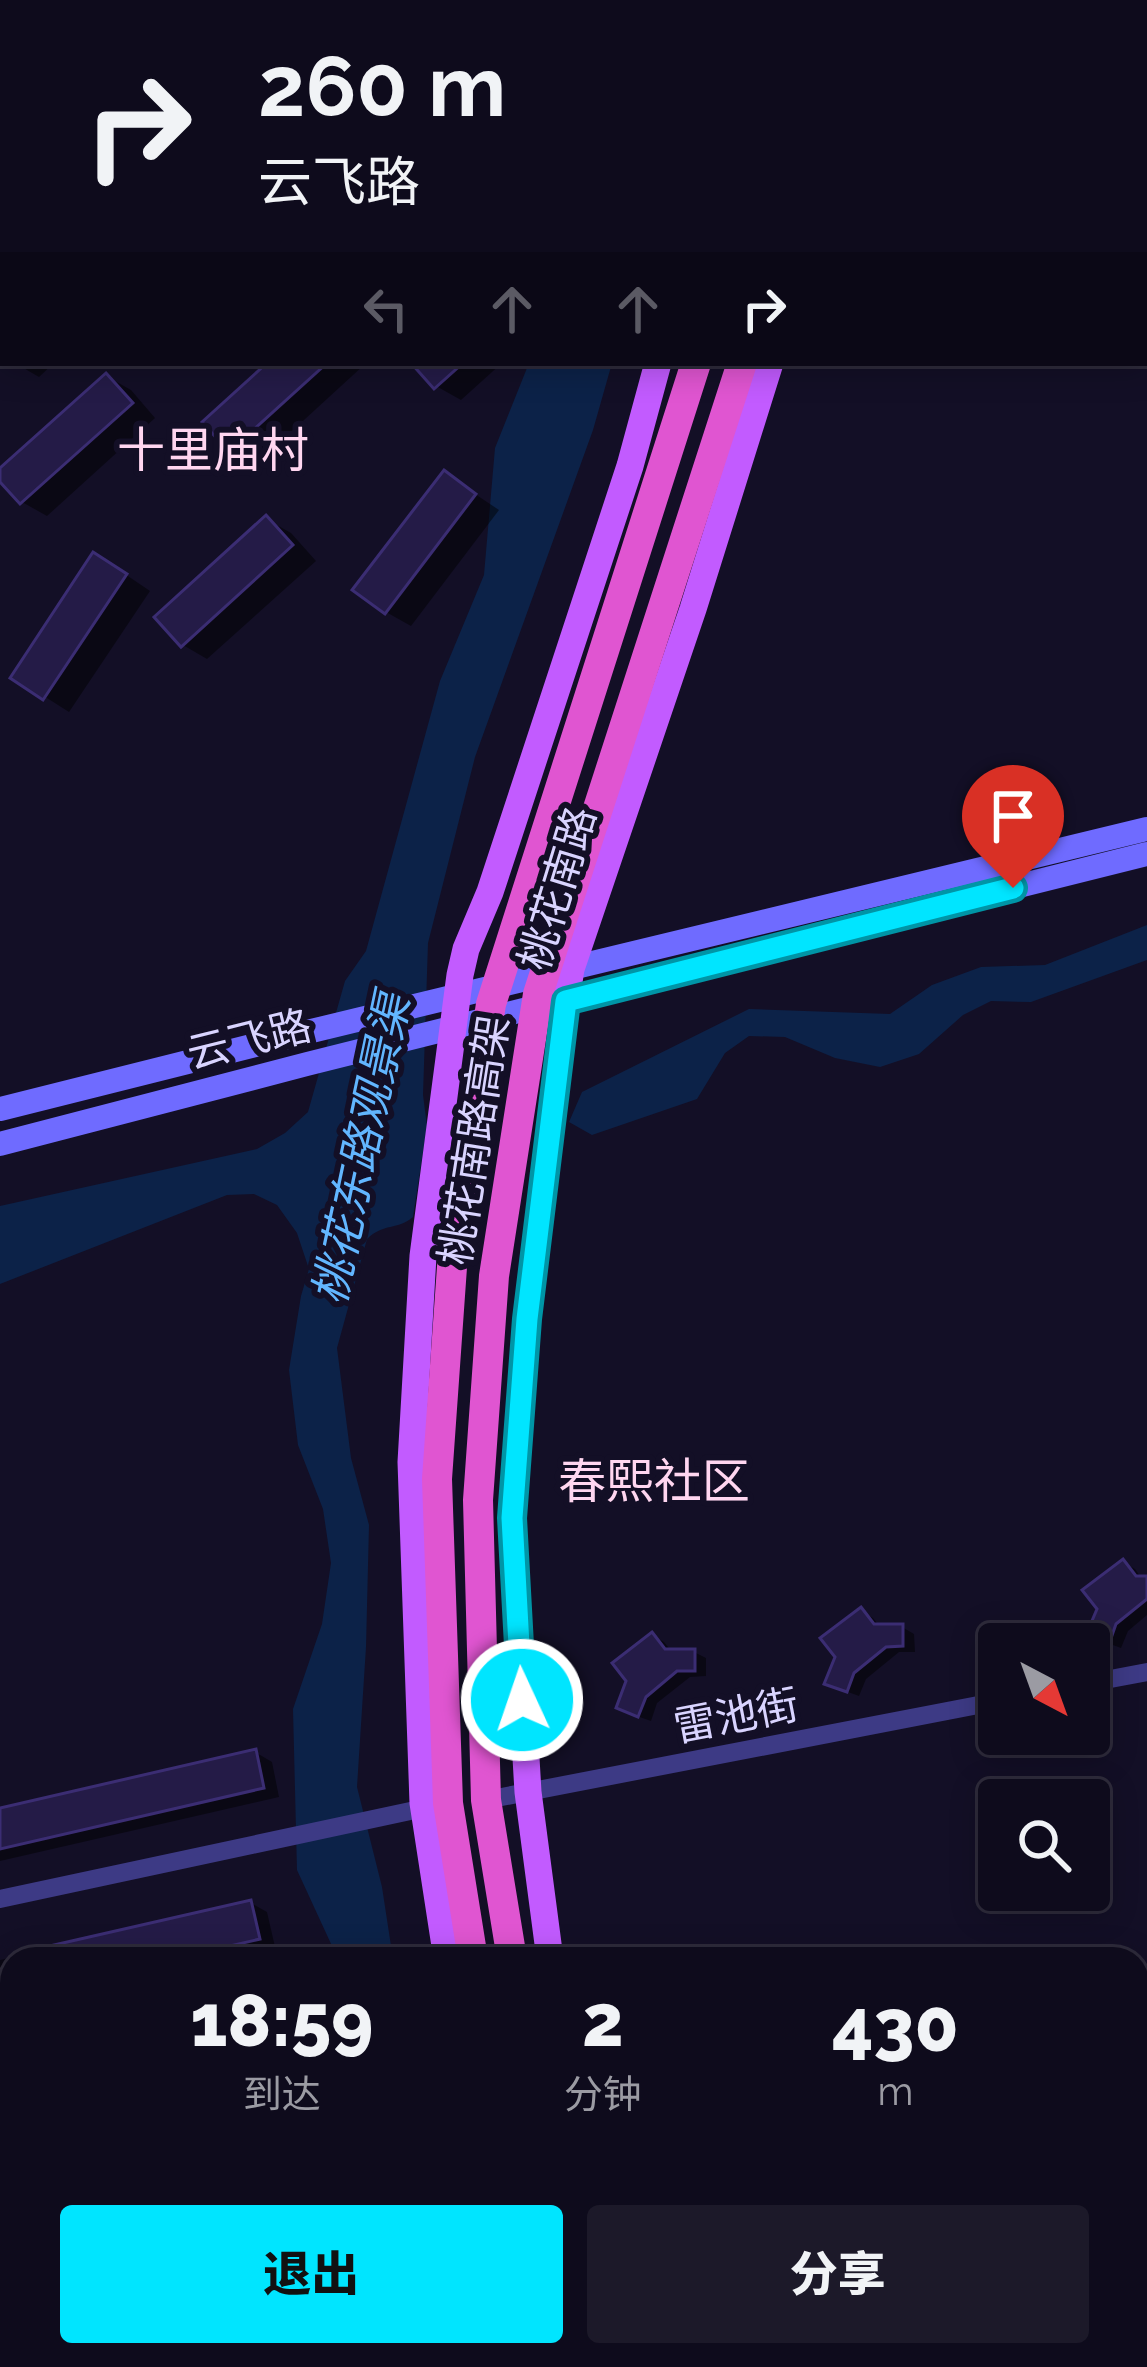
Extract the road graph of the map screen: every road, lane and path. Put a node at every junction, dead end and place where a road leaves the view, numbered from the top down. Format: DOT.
graph roads {
  1 [pos="657,366"];
  2 [pos="695,366"];
  3 [pos="741,366"];
  4 [pos="769,366"];
  5 [pos="1147,830"];
  6 [pos="1147,854"];
  7 [pos="490,892"];
  8 [pos="597,895"];
  9 [pos="571,969"];
  10 [pos="450,998"];
  11 [pos="566,1001"];
  12 [pos="447,1031"];
  13 [pos="0,1109"];
  14 [pos="0,1144"];
  15 [pos="544,1185"];
  16 [pos="431,1195"];
  17 [pos="1147,1672"];
  18 [pos="1110,1680"];
  19 [pos="978,1705"];
  20 [pos="528,1792"];
  21 [pos="487,1800"];
  22 [pos="436,1805"];
  23 [pos="0,1899"];
  24 [pos="446,1947"];
  25 [pos="470,1947"];
  26 [pos="510,1947"];
  27 [pos="548,1947"];
  1 -- 7 [label="main road, 桃花南路"];
  2 -- 22 [label="highway, 桃花南路高架"];
  3 -- 21 [label="highway, 桃花南路高架"];
  4 -- 8 [label="main road, 桃花南路"];
  5 -- 9 [label="main road, 云飞路"];
  6 -- 11 [label="main road, 云飞路"];
  7 -- 8 [label="main road"];
  7 -- 10 [label="main road, 桃花南路"];
  8 -- 9 [label="main road, 桃花南路"];
  9 -- 10 [label="main road, 云飞路"];
  9 -- 11 [label="main road, 桃花南路"];
  10 -- 12 [label="main road, 桃花南路"];
  10 -- 13 [label="main road, 云飞路"];
  11 -- 12 [label="main road, 云飞路"];
  11 -- 15 [label="main road, 桃花南路"];
  12 -- 14 [label="main road, 云飞路"];
  12 -- 16 [label="main road, 桃花南路"];
  15 -- 16 [label="main road"];
  15 -- 20 [label="main road, 桃花南路"];
  16 -- 22 [label="main road, 桃花南路"];
  17 -- 18 [label="street"];
  19 -- 20 [label="street, 雷池街"];
  20 -- 21 [label="street, 雷池街"];
  20 -- 27 [label="main road, 桃花南路"];
  21 -- 26 [label="highway, 桃花南路高架"];
  22 -- 23 [label="street"];
  22 -- 24 [label="main road, 桃花南路"];
  22 -- 25 [label="highway, 桃花南路高架"];
}
